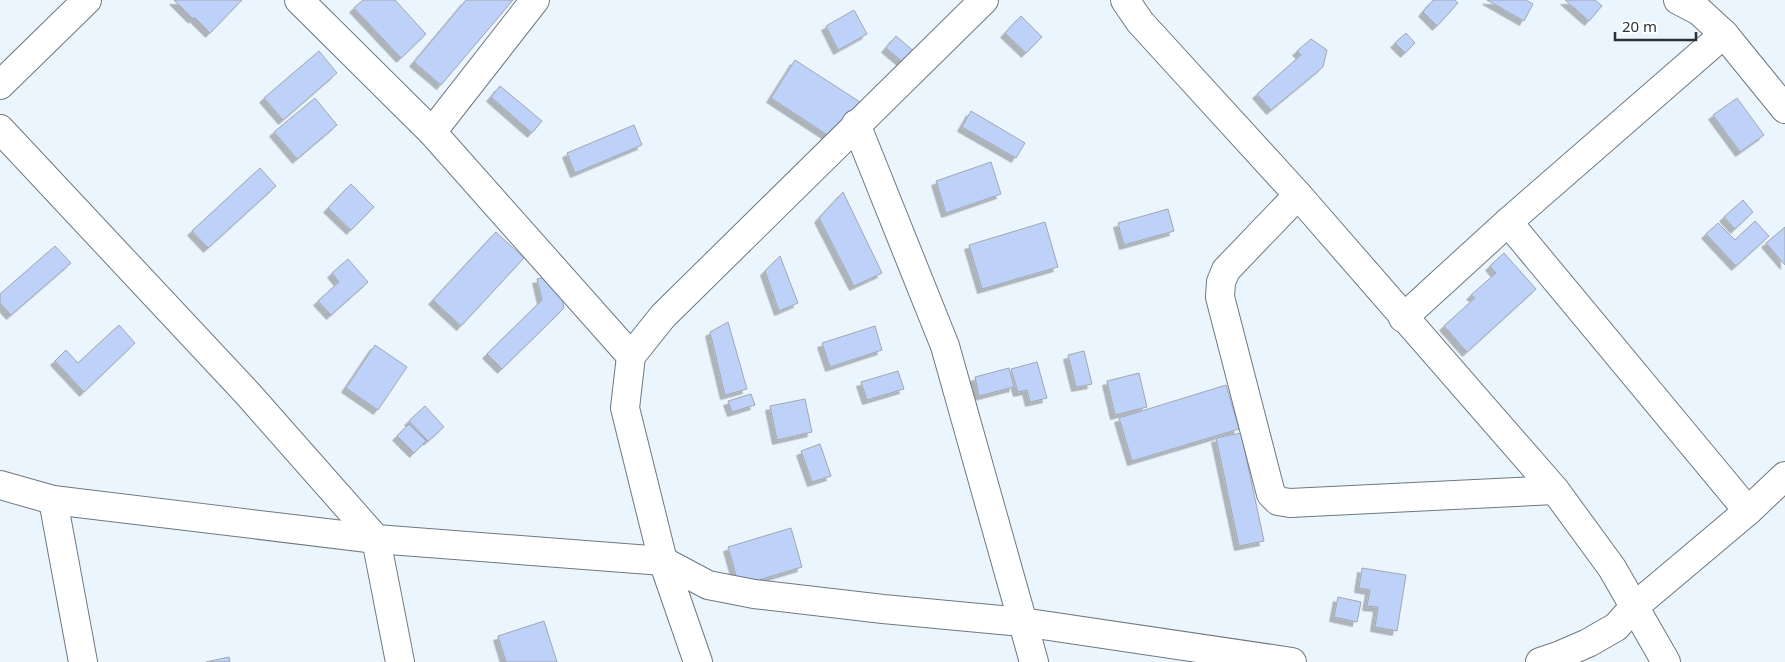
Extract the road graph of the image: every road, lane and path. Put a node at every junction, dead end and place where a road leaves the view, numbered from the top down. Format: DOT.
graph roads {
  1 [pos="87,0"];
  2 [pos="299,0"];
  3 [pos="535,0"];
  4 [pos="984,0"];
  5 [pos="1124,0"];
  6 [pos="1678,0"];
  7 [pos="1724,34"];
  8 [pos="0,85"];
  9 [pos="1785,109"];
  10 [pos="856,124"];
  11 [pos="0,129"];
  12 [pos="432,132"];
  13 [pos="1298,195"];
  14 [pos="1508,222"];
  15 [pos="1403,318"];
  16 [pos="631,356"];
  17 [pos="1785,476"];
  18 [pos="0,485"];
  19 [pos="1555,490"];
  20 [pos="53,500"];
  21 [pos="1748,511"];
  22 [pos="376,539"];
  23 [pos="663,561"];
  24 [pos="1634,607"];
  25 [pos="1022,622"];
  26 [pos="83,662"];
  27 [pos="400,662"];
  28 [pos="698,662"];
  29 [pos="1034,662"];
  30 [pos="1292,662"];
  31 [pos="1540,662"];
  32 [pos="1666,662"];
  1 -- 8 [label="street"];
  2 -- 12 [label="street"];
  3 -- 12 [label="street"];
  4 -- 10 [label="street"];
  5 -- 13 [label="street"];
  6 -- 7 [label="street"];
  7 -- 9 [label="street"];
  7 -- 14 [label="street"];
  10 -- 16 [label="street"];
  10 -- 25 [label="street"];
  11 -- 22 [label="street"];
  12 -- 16 [label="street"];
  13 -- 15 [label="street"];
  13 -- 19 [label="street"];
  14 -- 15 [label="street"];
  14 -- 21 [label="street"];
  15 -- 19 [label="street"];
  16 -- 23 [label="street"];
  17 -- 21 [label="street"];
  18 -- 20 [label="street"];
  19 -- 24 [label="street"];
  20 -- 22 [label="street"];
  20 -- 26 [label="street"];
  21 -- 24 [label="street"];
  22 -- 23 [label="street"];
  22 -- 27 [label="street"];
  23 -- 25 [label="street"];
  23 -- 28 [label="street"];
  24 -- 31 [label="street"];
  24 -- 32 [label="street"];
  25 -- 29 [label="street"];
  25 -- 30 [label="street"];
}
